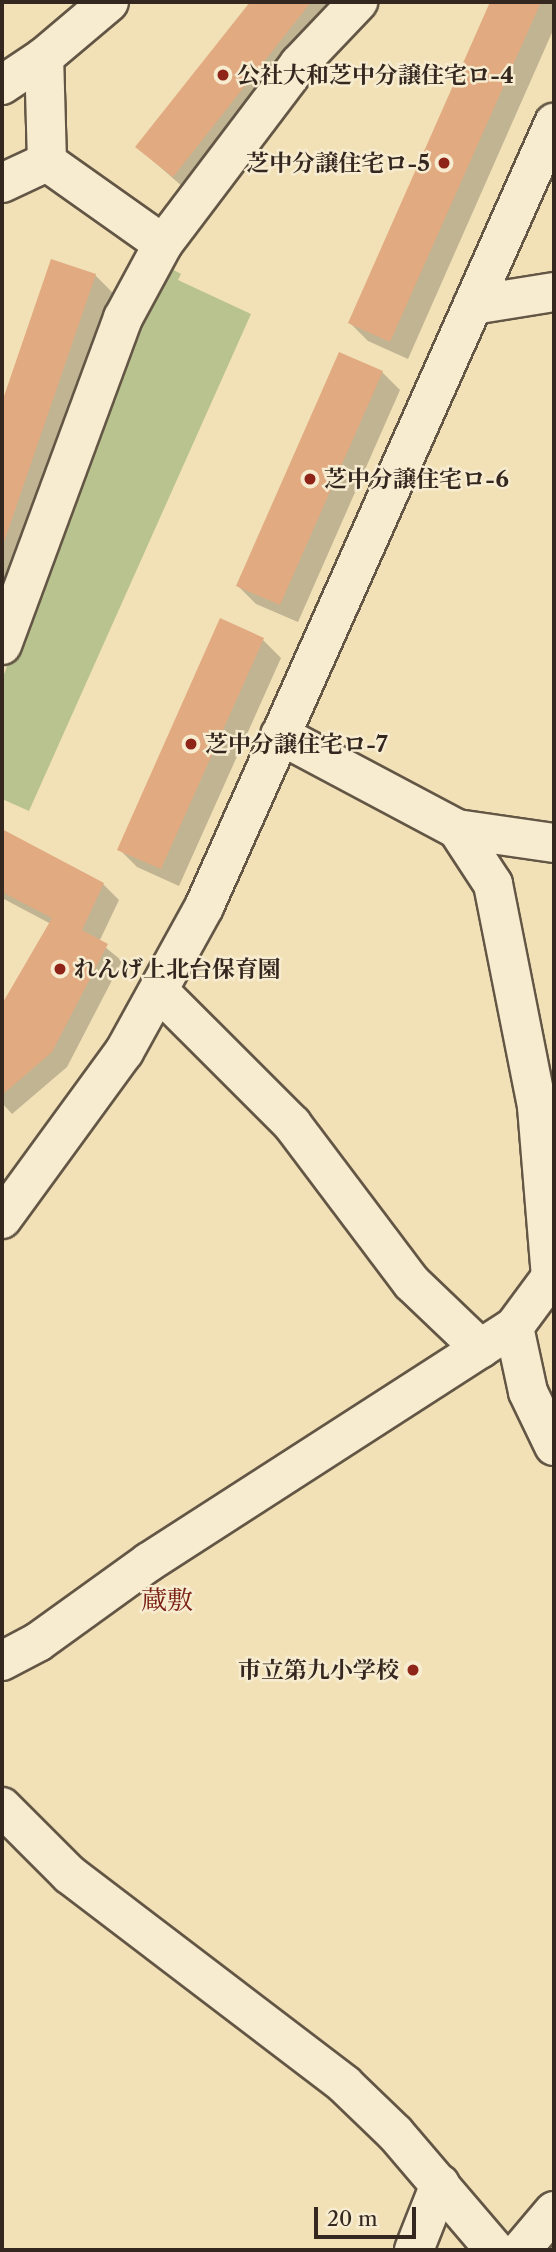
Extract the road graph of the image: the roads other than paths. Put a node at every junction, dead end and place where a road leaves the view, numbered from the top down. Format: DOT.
graph roads {
  1 [pos="109,2"];
  2 [pos="358,2"];
  3 [pos="44,57"];
  4 [pos="2,85"];
  5 [pos="554,123"];
  6 [pos="47,162"];
  7 [pos="2,183"];
  8 [pos="163,244"];
  9 [pos="554,292"];
  10 [pos="473,304"];
  11 [pos="2,645"];
  12 [pos="280,735"];
  13 [pos="457,829"];
  14 [pos="554,843"];
  15 [pos="160,992"];
  16 [pos="2,1219"];
  17 [pos="553,1275"];
  18 [pos="514,1327"];
  19 [pos="481,1349"];
  20 [pos="554,1446"];
  21 [pos="2,1661"];
  22 [pos="2,1807"];
  23 [pos="2,1850"];
  24 [pos="47,1852"];
  25 [pos="440,2183"];
  26 [pos="554,2211"];
  27 [pos="414,2250"];
  28 [pos="495,2250"];
  29 [pos="521,2250"];
  1 -- 3 [label="street"];
  2 -- 8 [label="street"];
  3 -- 4 [label="street"];
  3 -- 6 [label="street"];
  5 -- 10 [label="street"];
  6 -- 7 [label="street"];
  6 -- 8 [label="street"];
  8 -- 11 [label="street"];
  9 -- 10 [label="street"];
  10 -- 12 [label="street"];
  12 -- 13 [label="street"];
  12 -- 15 [label="street"];
  13 -- 14 [label="street"];
  13 -- 17 [label="street"];
  15 -- 16 [label="street"];
  15 -- 19 [label="street"];
  17 -- 18 [label="street"];
  18 -- 19 [label="street"];
  18 -- 20 [label="street"];
  19 -- 21 [label="street"];
  22 -- 24 [label="street"];
  23 -- 24 [label="street"];
  24 -- 25 [label="street"];
  25 -- 27 [label="street"];
  25 -- 28 [label="street"];
  26 -- 29 [label="street"];
}
